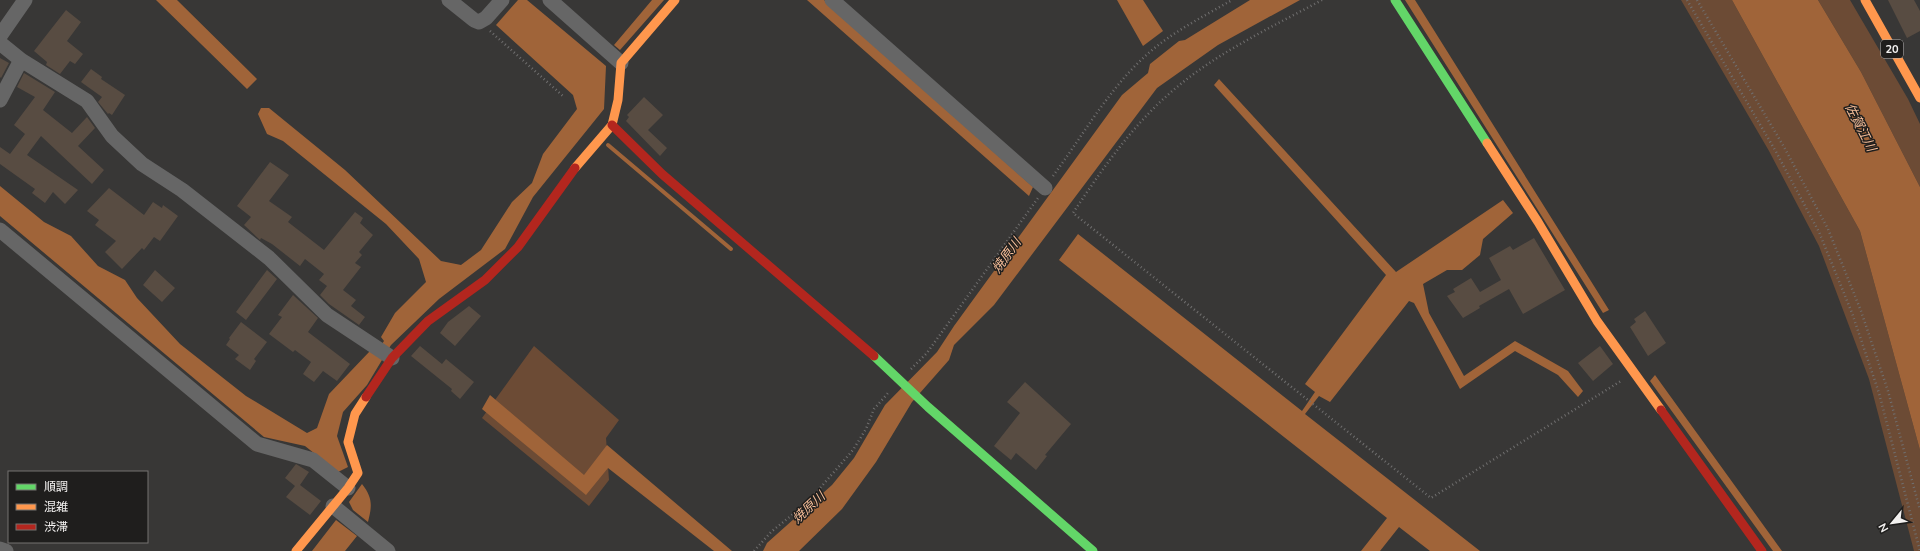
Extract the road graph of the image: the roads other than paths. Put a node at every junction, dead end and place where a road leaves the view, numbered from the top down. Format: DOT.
graph roads {
  1 [pos="25,0"];
  2 [pos="450,0"];
  3 [pos="502,0"];
  4 [pos="550,0"];
  5 [pos="675,0"];
  6 [pos="832,0"];
  7 [pos="1395,0"];
  8 [pos="1865,0"];
  9 [pos="0,36"];
  10 [pos="0,43"];
  11 [pos="21,60"];
  12 [pos="621,63"];
  13 [pos="1920,98"];
  14 [pos="0,100"];
  15 [pos="612,125"];
  16 [pos="1045,188"];
  17 [pos="0,230"];
  18 [pos="385,353"];
  19 [pos="348,488"];
  20 [pos="333,506"];
  21 [pos="1084,548"];
  22 [pos="0,549"];
  23 [pos="6,551"];
  24 [pos="296,551"];
  25 [pos="388,551"];
  26 [pos="1762,551"];
  1 -- 9 [label="street"];
  2 -- 3 [label="street"];
  4 -- 12 [label="street"];
  5 -- 12 [label="street"];
  6 -- 16 [label="street"];
  7 -- 26 [label="street"];
  8 -- 13 [label="street, 20"];
  10 -- 11 [label="street"];
  11 -- 14 [label="street"];
  11 -- 18 [label="street"];
  12 -- 15 [label="street"];
  15 -- 18 [label="street"];
  15 -- 21 [label="street"];
  17 -- 19 [label="street"];
  18 -- 19 [label="street"];
  19 -- 20 [label="street"];
  20 -- 24 [label="street"];
  20 -- 25 [label="street"];
  22 -- 23 [label="street"];
}
